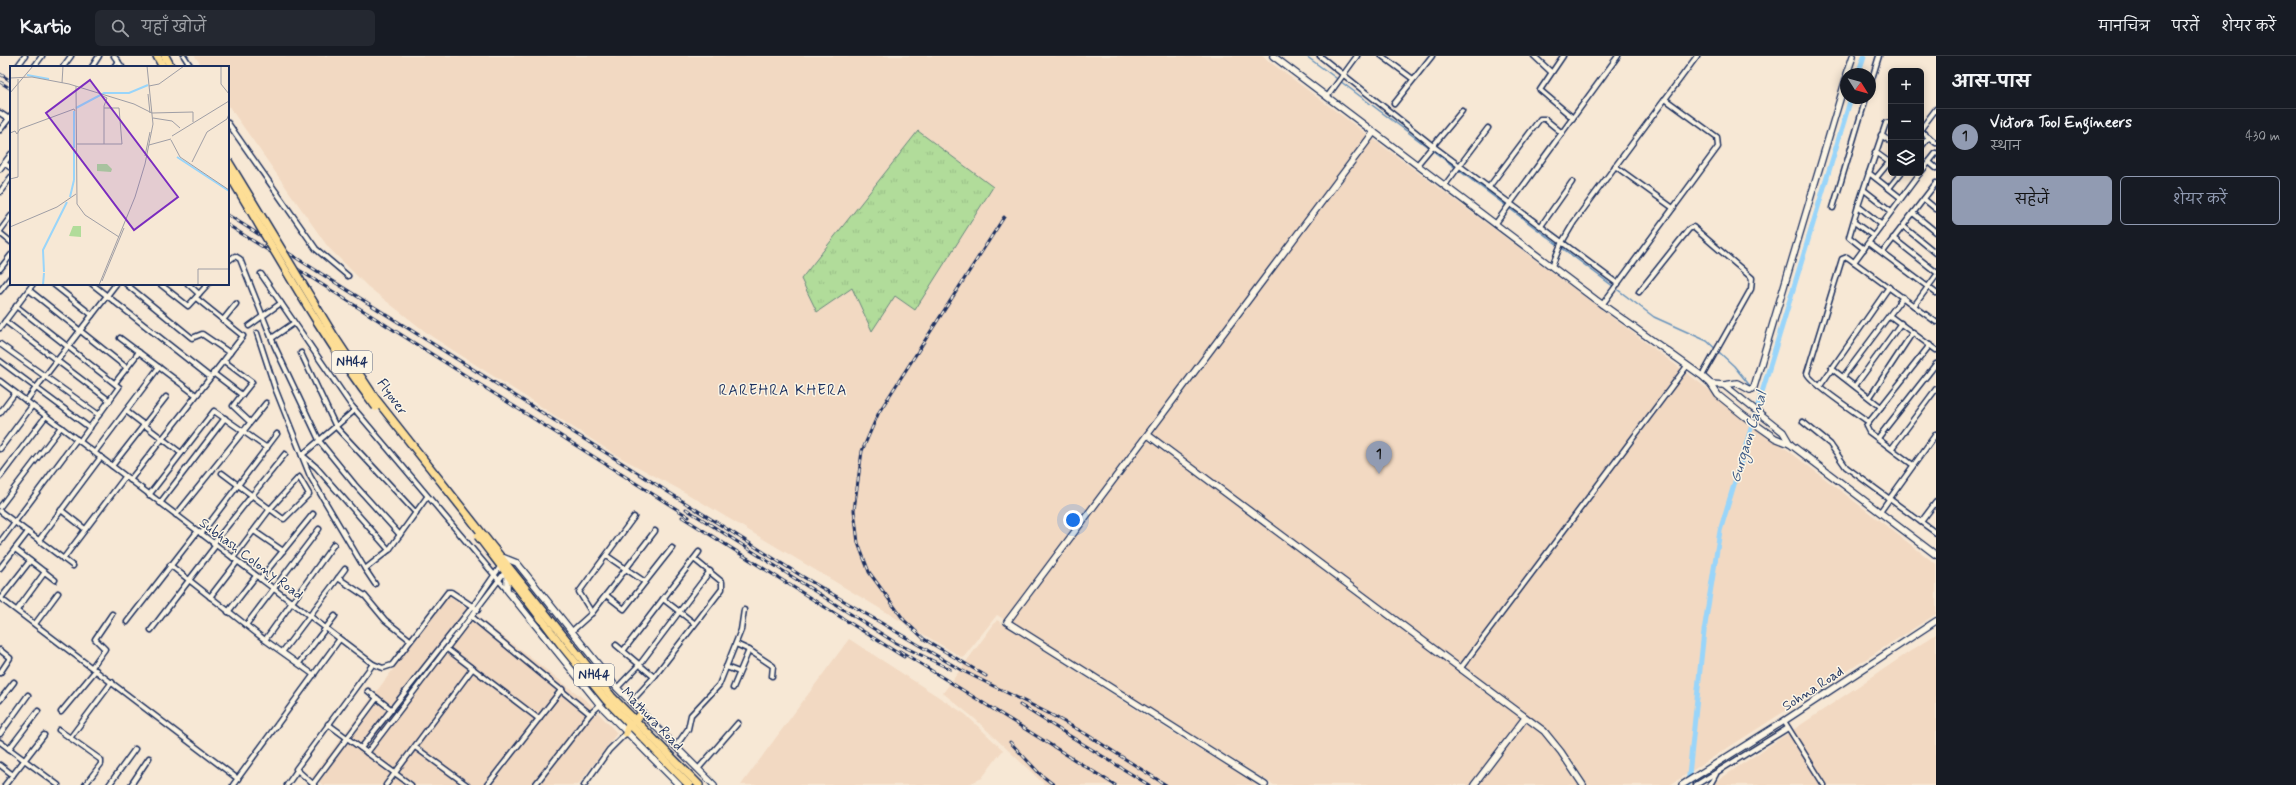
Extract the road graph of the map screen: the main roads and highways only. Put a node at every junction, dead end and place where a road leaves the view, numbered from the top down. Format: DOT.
graph roads {
  1 [pos="157,56"];
  2 [pos="165,56"];
  3 [pos="163,66"];
  4 [pos="171,66"];
  5 [pos="229,162"];
  6 [pos="229,175"];
  7 [pos="495,553"];
  8 [pos="504,572"];
  9 [pos="642,713"];
  10 [pos="632,722"];
  11 [pos="626,733"];
  12 [pos="689,785"];
  13 [pos="699,785"];
  1 -- 3 [label="highway"];
  2 -- 4 [label="highway"];
  5 -- 7 [label="highway, Flyover / NH44, bridge"];
  6 -- 7 [label="highway, Flyover / NH44, bridge"];
  7 -- 8 [label="highway, Flyover / NH44"];
  7 -- 10 [label="highway, Mathura Road / NH44"];
  8 -- 10 [label="highway, Mathura Road / NH44"];
  9 -- 10 [label="highway"];
  10 -- 11 [label="highway"];
  10 -- 12 [label="highway, Mathura Road / NH44"];
  10 -- 13 [label="highway, Mathura Road / NH44"];
}
